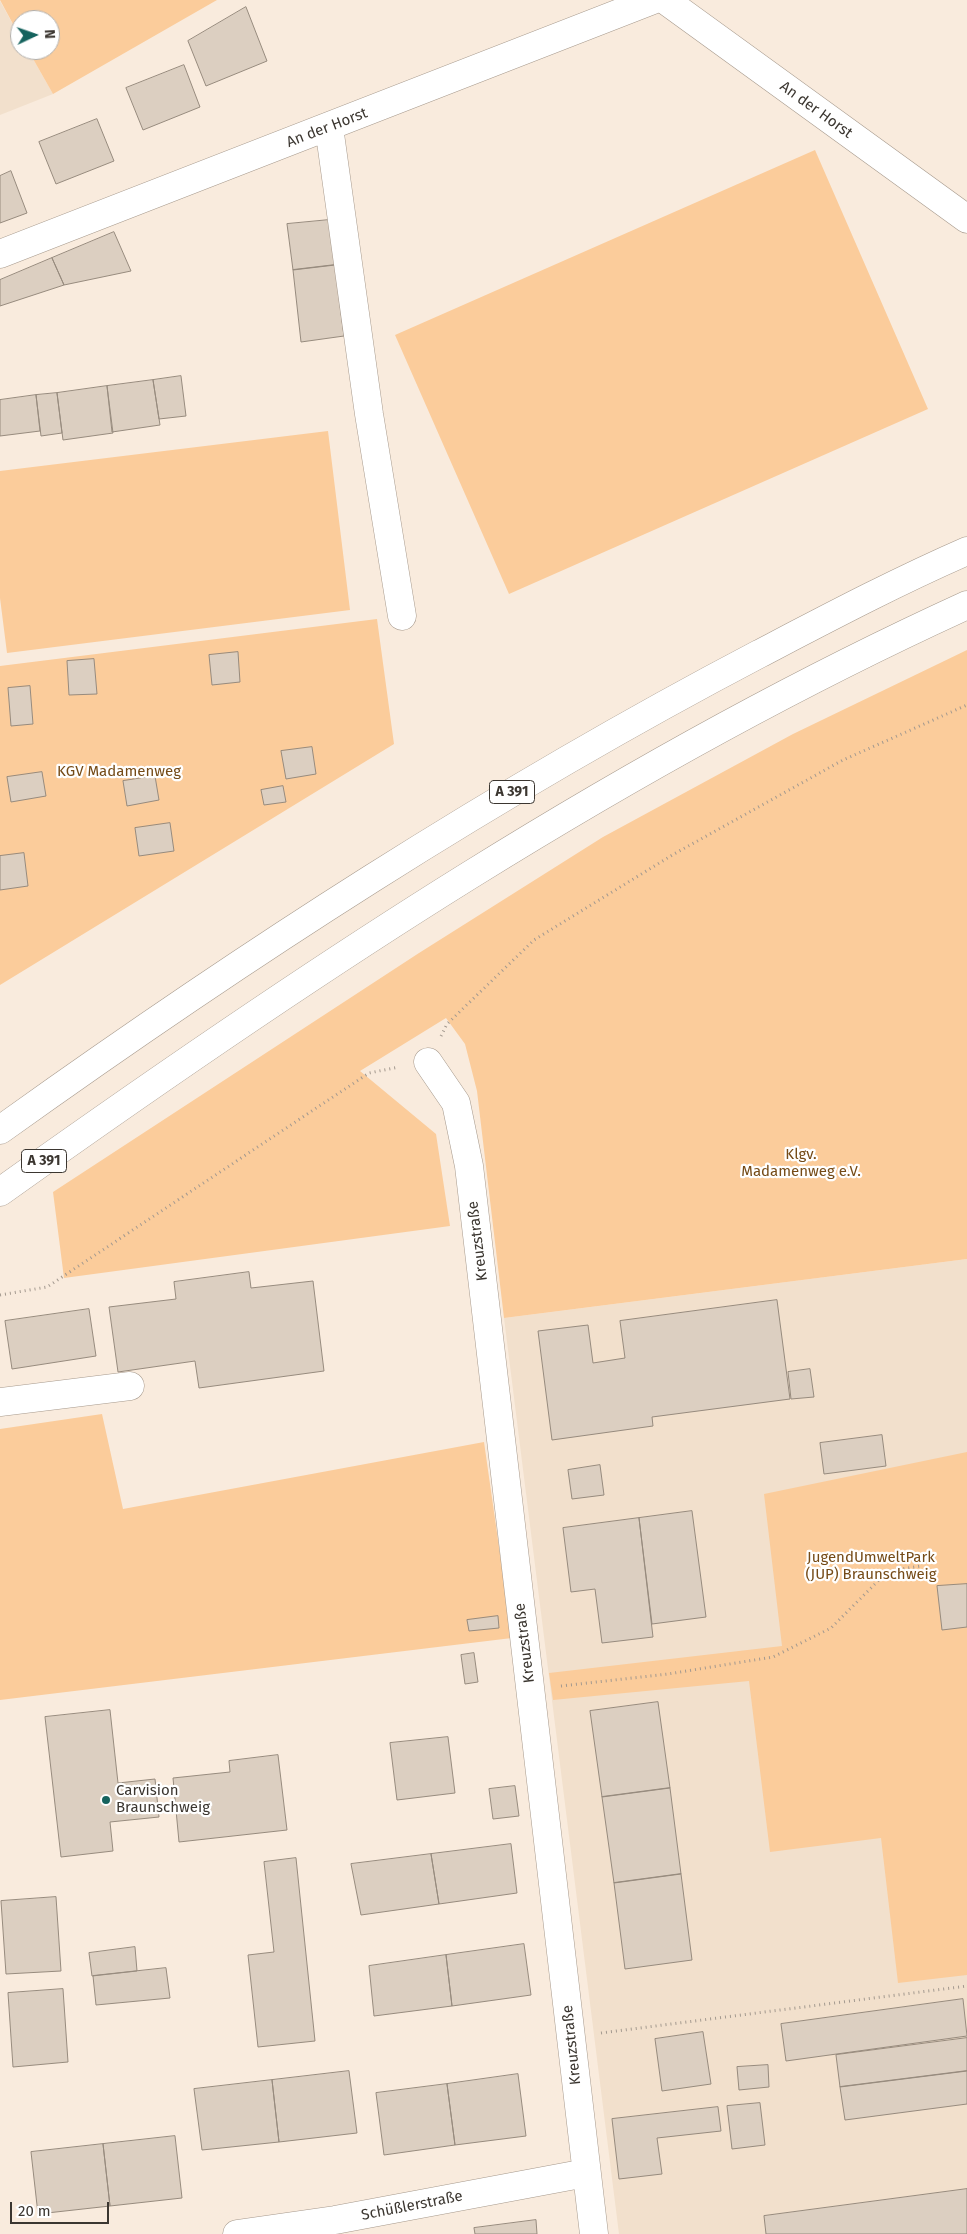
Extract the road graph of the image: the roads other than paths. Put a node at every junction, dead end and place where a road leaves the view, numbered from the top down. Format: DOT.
graph roads {
  1 [pos="653,0"];
  2 [pos="665,0"];
  3 [pos="329,127"];
  4 [pos="967,219"];
  5 [pos="0,254"];
  6 [pos="967,551"];
  7 [pos="967,605"];
  8 [pos="402,616"];
  9 [pos="428,1062"];
  10 [pos="0,1130"];
  11 [pos="0,1192"];
  12 [pos="130,1386"];
  13 [pos="0,1402"];
  14 [pos="586,2173"];
  15 [pos="237,2234"];
  16 [pos="594,2234"];
  1 -- 3 [label="main road, An der Horst"];
  2 -- 4 [label="main road, An der Horst"];
  3 -- 5 [label="main road, An der Horst"];
  3 -- 8 [label="main road"];
  6 -- 10 [label="main road, A 391"];
  7 -- 11 [label="main road, A 391"];
  9 -- 14 [label="main road, Kreuzstraße"];
  12 -- 13 [label="main road"];
  14 -- 15 [label="main road, Schüßlerstraße"];
  14 -- 16 [label="main road, Kreuzstraße"];
}
